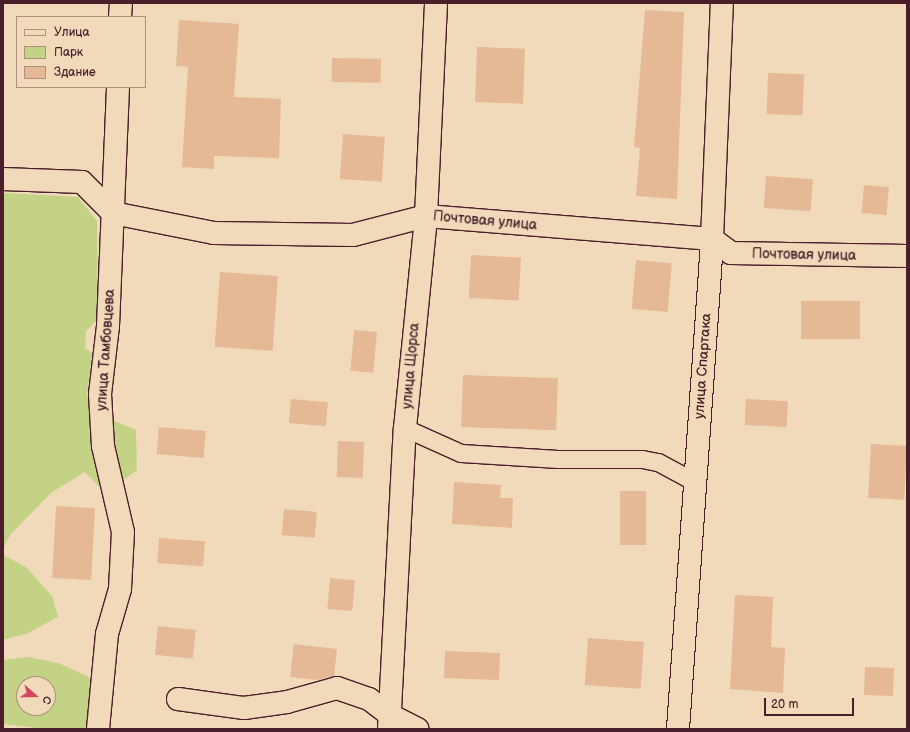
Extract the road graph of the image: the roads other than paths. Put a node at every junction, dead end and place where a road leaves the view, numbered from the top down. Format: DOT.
graph roads {
  1 [pos="121,3"];
  2 [pos="436,3"];
  3 [pos="722,3"];
  4 [pos="120,16"];
  5 [pos="118,88"];
  6 [pos="3,179"];
  7 [pos="113,213"];
  8 [pos="426,216"];
  9 [pos="712,239"];
  10 [pos="907,256"];
  11 [pos="405,428"];
  12 [pos="695,482"];
  13 [pos="178,698"];
  14 [pos="389,722"];
  15 [pos="98,729"];
  16 [pos="418,729"];
  17 [pos="678,729"];
  1 -- 4 [label="street"];
  2 -- 8 [label="street, улица Щорса"];
  3 -- 9 [label="street, улица Спартака"];
  5 -- 7 [label="street, улица Тамбовцева"];
  6 -- 7 [label="street"];
  7 -- 8 [label="street, Почтовая улица"];
  7 -- 15 [label="street, улица Тамбовцева"];
  8 -- 9 [label="street, Почтовая улица"];
  8 -- 11 [label="street, улица Щорса"];
  9 -- 10 [label="street, Почтовая улица"];
  9 -- 12 [label="street, улица Спартака"];
  11 -- 12 [label="lane"];
  11 -- 14 [label="street, улица Щорса"];
  12 -- 17 [label="street, улица Спартака"];
  13 -- 14 [label="street"];
  14 -- 16 [label="street"];
}
